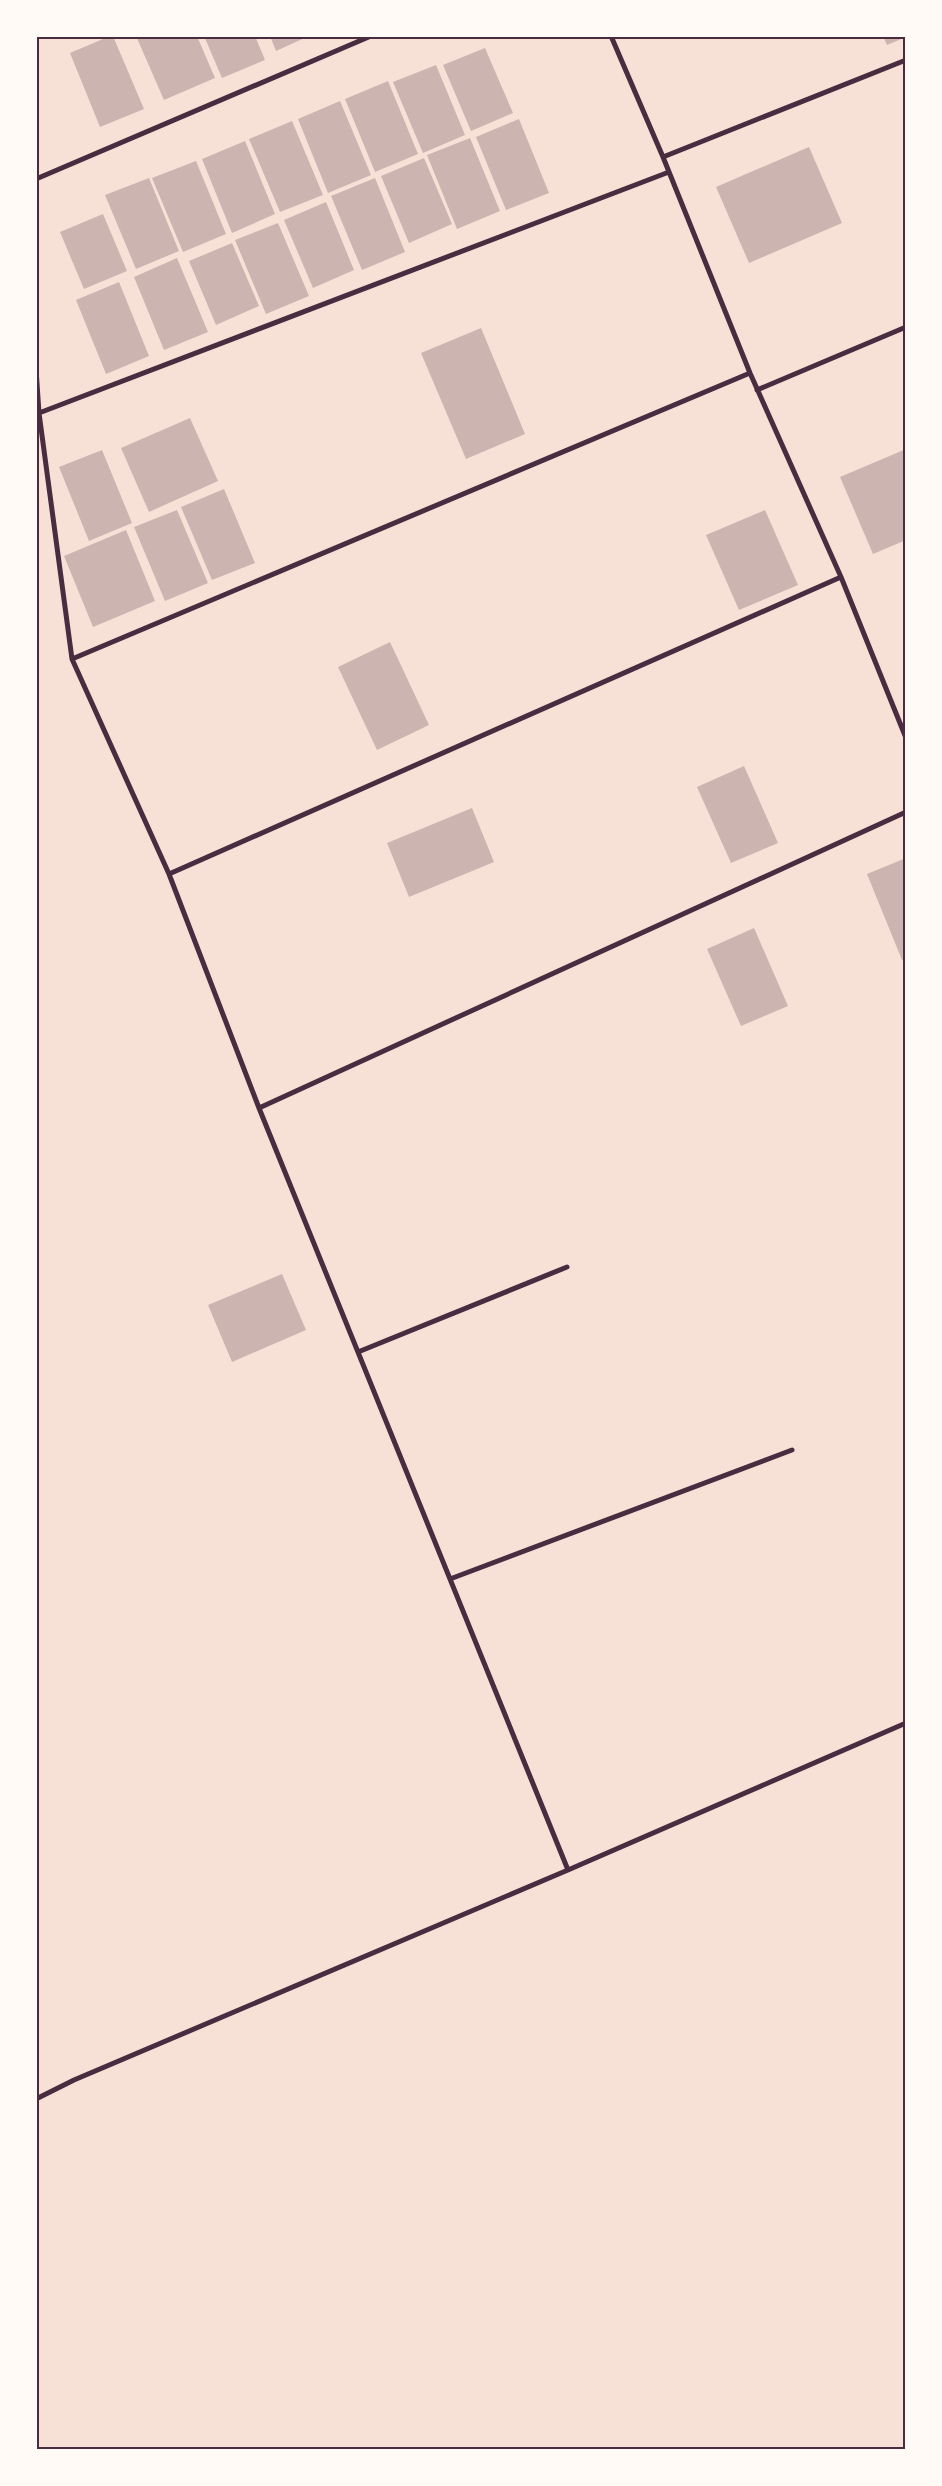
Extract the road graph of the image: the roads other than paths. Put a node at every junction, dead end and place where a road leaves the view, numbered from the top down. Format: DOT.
graph roads {
  1 [pos="371,36"];
  2 [pos="611,36"];
  3 [pos="906,60"];
  4 [pos="663,157"];
  5 [pos="670,172"];
  6 [pos="36,179"];
  7 [pos="906,327"];
  8 [pos="36,369"];
  9 [pos="750,372"];
  10 [pos="758,390"];
  11 [pos="39,413"];
  12 [pos="841,577"];
  13 [pos="72,660"];
  14 [pos="906,738"];
  15 [pos="906,812"];
  16 [pos="169,874"];
  17 [pos="259,1108"];
  18 [pos="567,1266"];
  19 [pos="358,1352"];
  20 [pos="792,1450"];
  21 [pos="450,1579"];
  22 [pos="906,1723"];
  23 [pos="568,1870"];
  24 [pos="36,2099"];
  1 -- 6 [label="street"];
  2 -- 4 [label="street"];
  3 -- 4 [label="street"];
  4 -- 5 [label="street"];
  5 -- 9 [label="street"];
  5 -- 11 [label="street"];
  7 -- 10 [label="street"];
  8 -- 11 [label="street"];
  9 -- 10 [label="street"];
  9 -- 13 [label="street"];
  10 -- 12 [label="street"];
  11 -- 13 [label="street"];
  12 -- 14 [label="street"];
  12 -- 16 [label="street"];
  13 -- 16 [label="street"];
  15 -- 17 [label="street"];
  16 -- 17 [label="street"];
  17 -- 19 [label="street"];
  18 -- 19 [label="street"];
  19 -- 21 [label="street"];
  20 -- 21 [label="street"];
  21 -- 23 [label="street"];
  22 -- 23 [label="street"];
  23 -- 24 [label="street"];
}
